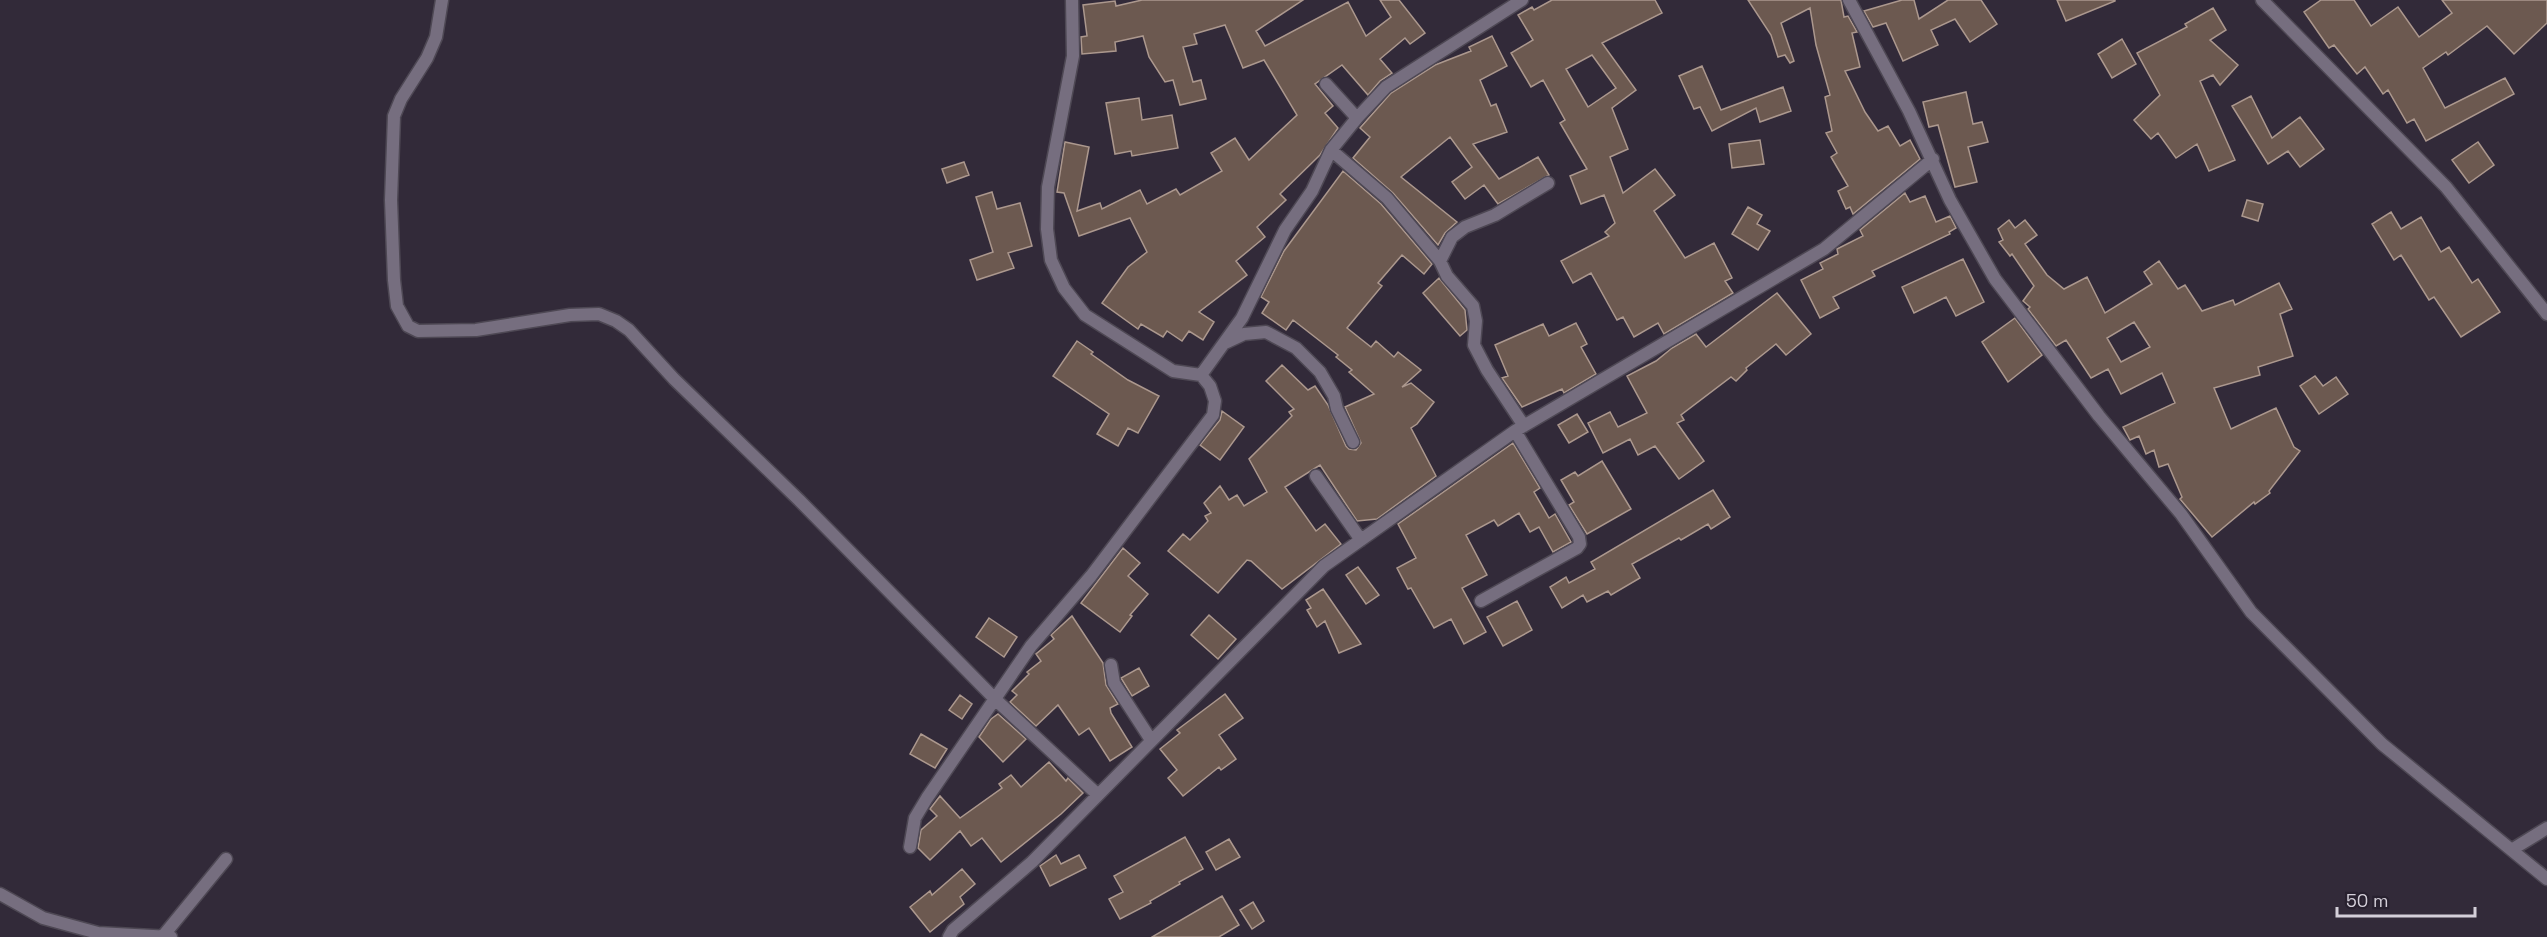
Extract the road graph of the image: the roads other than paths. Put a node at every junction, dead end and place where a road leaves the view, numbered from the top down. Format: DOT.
graph roads {
  1 [pos="442,0"];
  2 [pos="1072,0"];
  3 [pos="1522,0"];
  4 [pos="1849,0"];
  5 [pos="2262,0"];
  6 [pos="1326,84"];
  7 [pos="1357,117"];
  8 [pos="1331,150"];
  9 [pos="1933,159"];
  10 [pos="1548,183"];
  11 [pos="1440,261"];
  12 [pos="2547,314"];
  13 [pos="1226,342"];
  14 [pos="1201,375"];
  15 [pos="1520,429"];
  16 [pos="1353,442"];
  17 [pos="1316,476"];
  18 [pos="1361,540"];
  19 [pos="1481,601"];
  20 [pos="1111,665"];
  21 [pos="996,700"];
  22 [pos="1151,740"];
  23 [pos="1098,795"];
  24 [pos="2547,828"];
  25 [pos="910,847"];
  26 [pos="2513,849"];
  27 [pos="226,859"];
  28 [pos="2547,879"];
  29 [pos="0,894"];
  30 [pos="167,936"];
  31 [pos="949,937"];
  1 -- 21 [label="street"];
  2 -- 14 [label="street"];
  3 -- 7 [label="street"];
  4 -- 9 [label="street"];
  5 -- 12 [label="street"];
  6 -- 7 [label="street"];
  7 -- 8 [label="street"];
  8 -- 11 [label="street"];
  8 -- 13 [label="street"];
  9 -- 15 [label="street"];
  9 -- 26 [label="street"];
  10 -- 11 [label="street"];
  11 -- 15 [label="street"];
  13 -- 14 [label="street"];
  13 -- 16 [label="street"];
  14 -- 21 [label="street"];
  15 -- 18 [label="street"];
  15 -- 19 [label="street"];
  17 -- 18 [label="street"];
  18 -- 22 [label="street"];
  20 -- 22 [label="street"];
  21 -- 23 [label="street"];
  21 -- 25 [label="street"];
  22 -- 23 [label="street"];
  23 -- 31 [label="street"];
  24 -- 26 [label="street"];
  26 -- 28 [label="street"];
  27 -- 30 [label="street"];
  29 -- 30 [label="street"];
}
